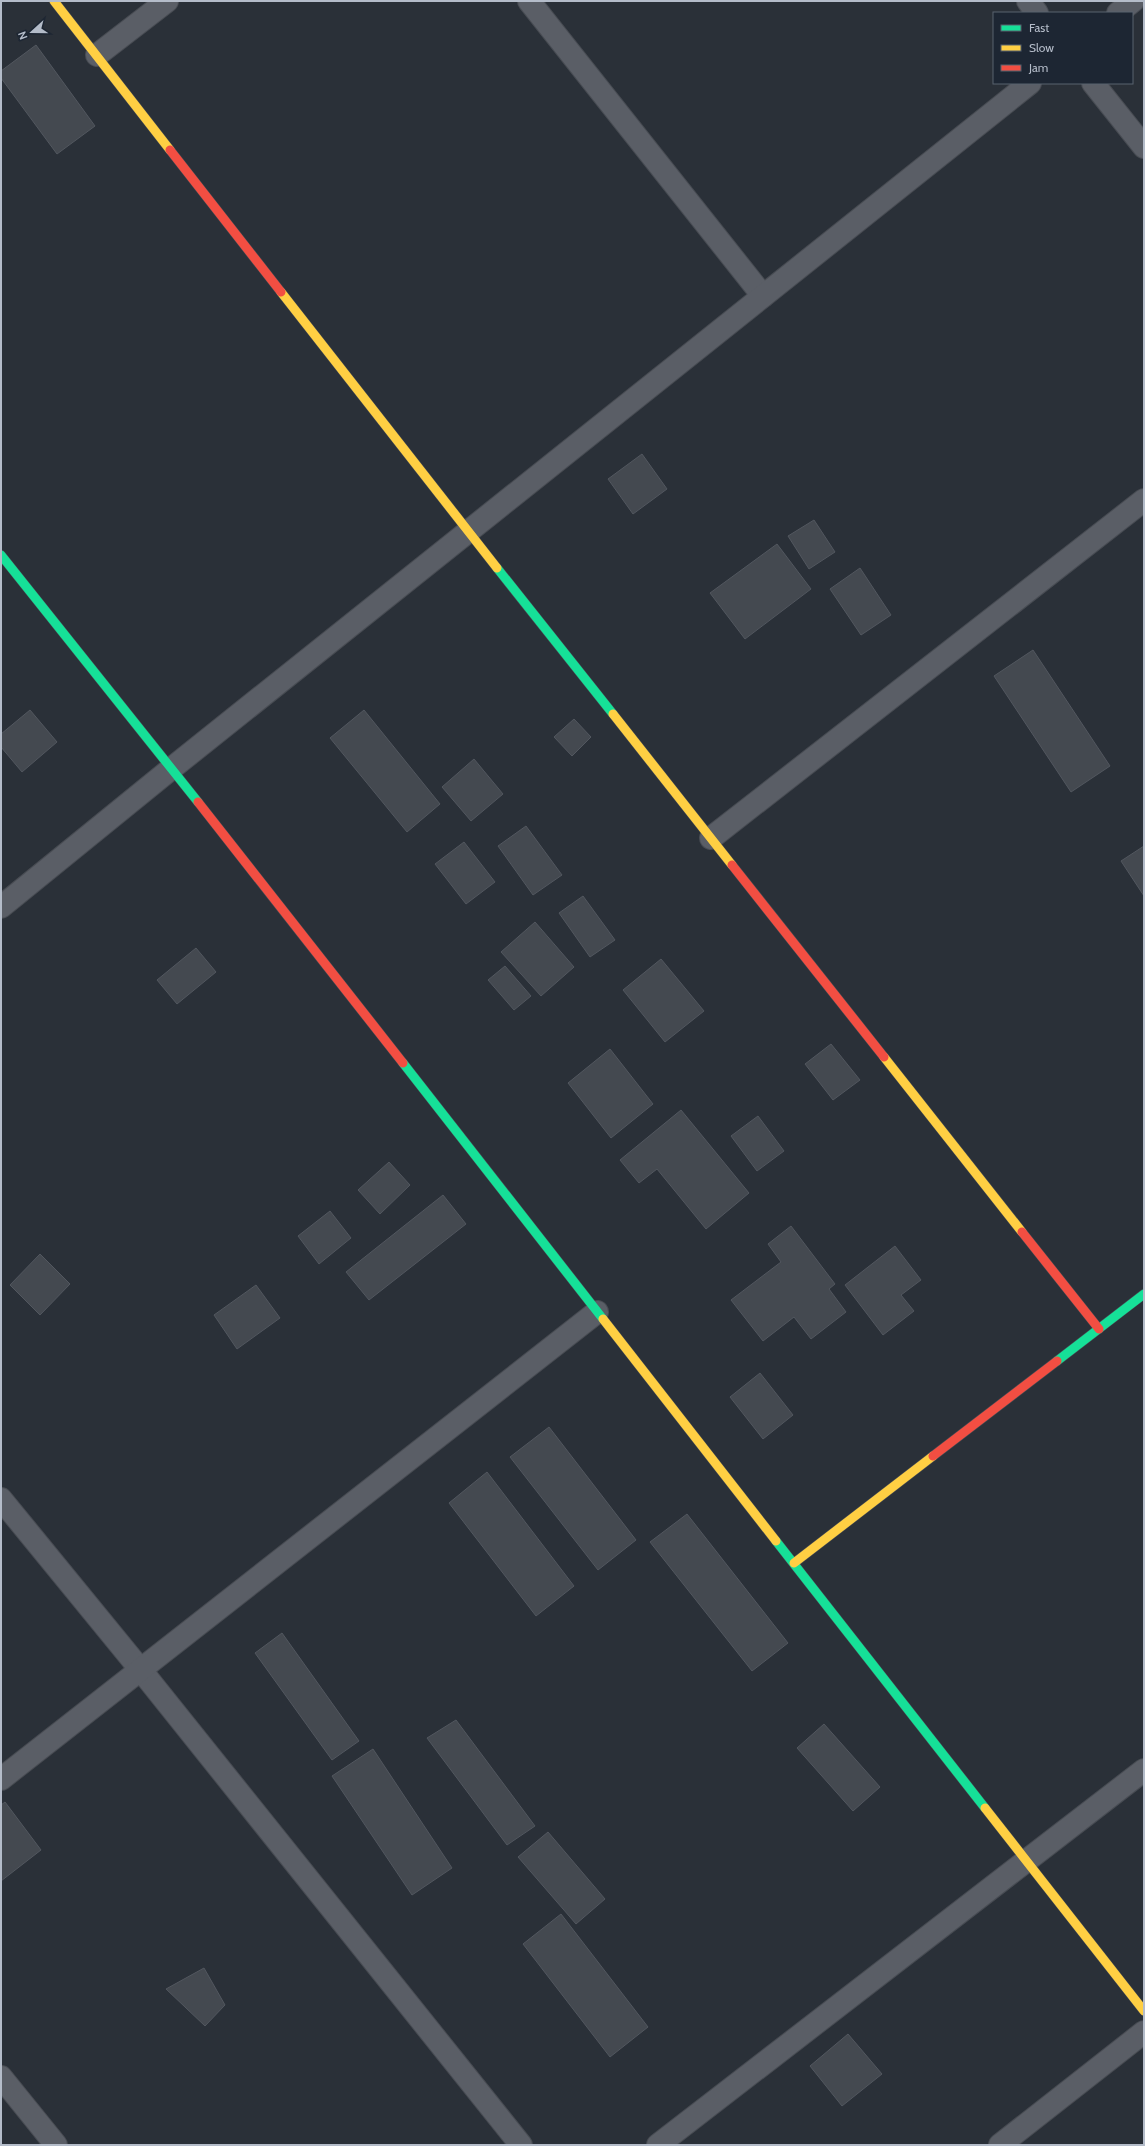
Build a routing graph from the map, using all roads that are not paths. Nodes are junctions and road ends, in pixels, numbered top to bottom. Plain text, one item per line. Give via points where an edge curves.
1 (54, 1) edge
2 (167, 1) edge
3 (529, 1) edge
4 (1028, 1) edge
5 (1133, 1) edge
6 (1036, 12) edge
7 (1119, 12) edge
8 (97, 55) junction
9 (1029, 84) edge
10 (1094, 84) edge
11 (1144, 147) edge
12 (763, 296) junction
13 (1144, 500) edge
14 (468, 531) junction
15 (1, 555) edge
16 (172, 768) junction
17 (711, 838) junction
18 (1, 907) edge
19 (1144, 1294) edge
20 (597, 1312) junction
21 (1099, 1329) junction
22 (1, 1499) edge
23 (794, 1563) junction
24 (140, 1669) junction
25 (1144, 1770) edge
26 (1, 1779) edge
27 (1026, 1859) junction
28 (1144, 2011) edge
29 (1144, 2032) edge
30 (1, 2077) edge
31 (56, 2145) edge
32 (521, 2145) edge
33 (658, 2145) edge
34 (1000, 2145) edge

1 - 8 street
2 - 8 street
3 - 12 street
4 - 6 street
5 - 7 street
8 - 14 street
9 - 12 street
10 - 11 street
12 - 14 street
13 - 17 street
14 - 16 street
14 - 17 street
15 - 16 street
16 - 18 street
16 - 20 street
17 - 21 street
19 - 21 street
20 - 23 street
20 - 24 street
21 - 23 street
22 - 24 street
23 - 27 street
24 - 26 street
24 - 32 street
25 - 27 street
27 - 28 street
27 - 33 street
29 - 34 street
30 - 31 street

